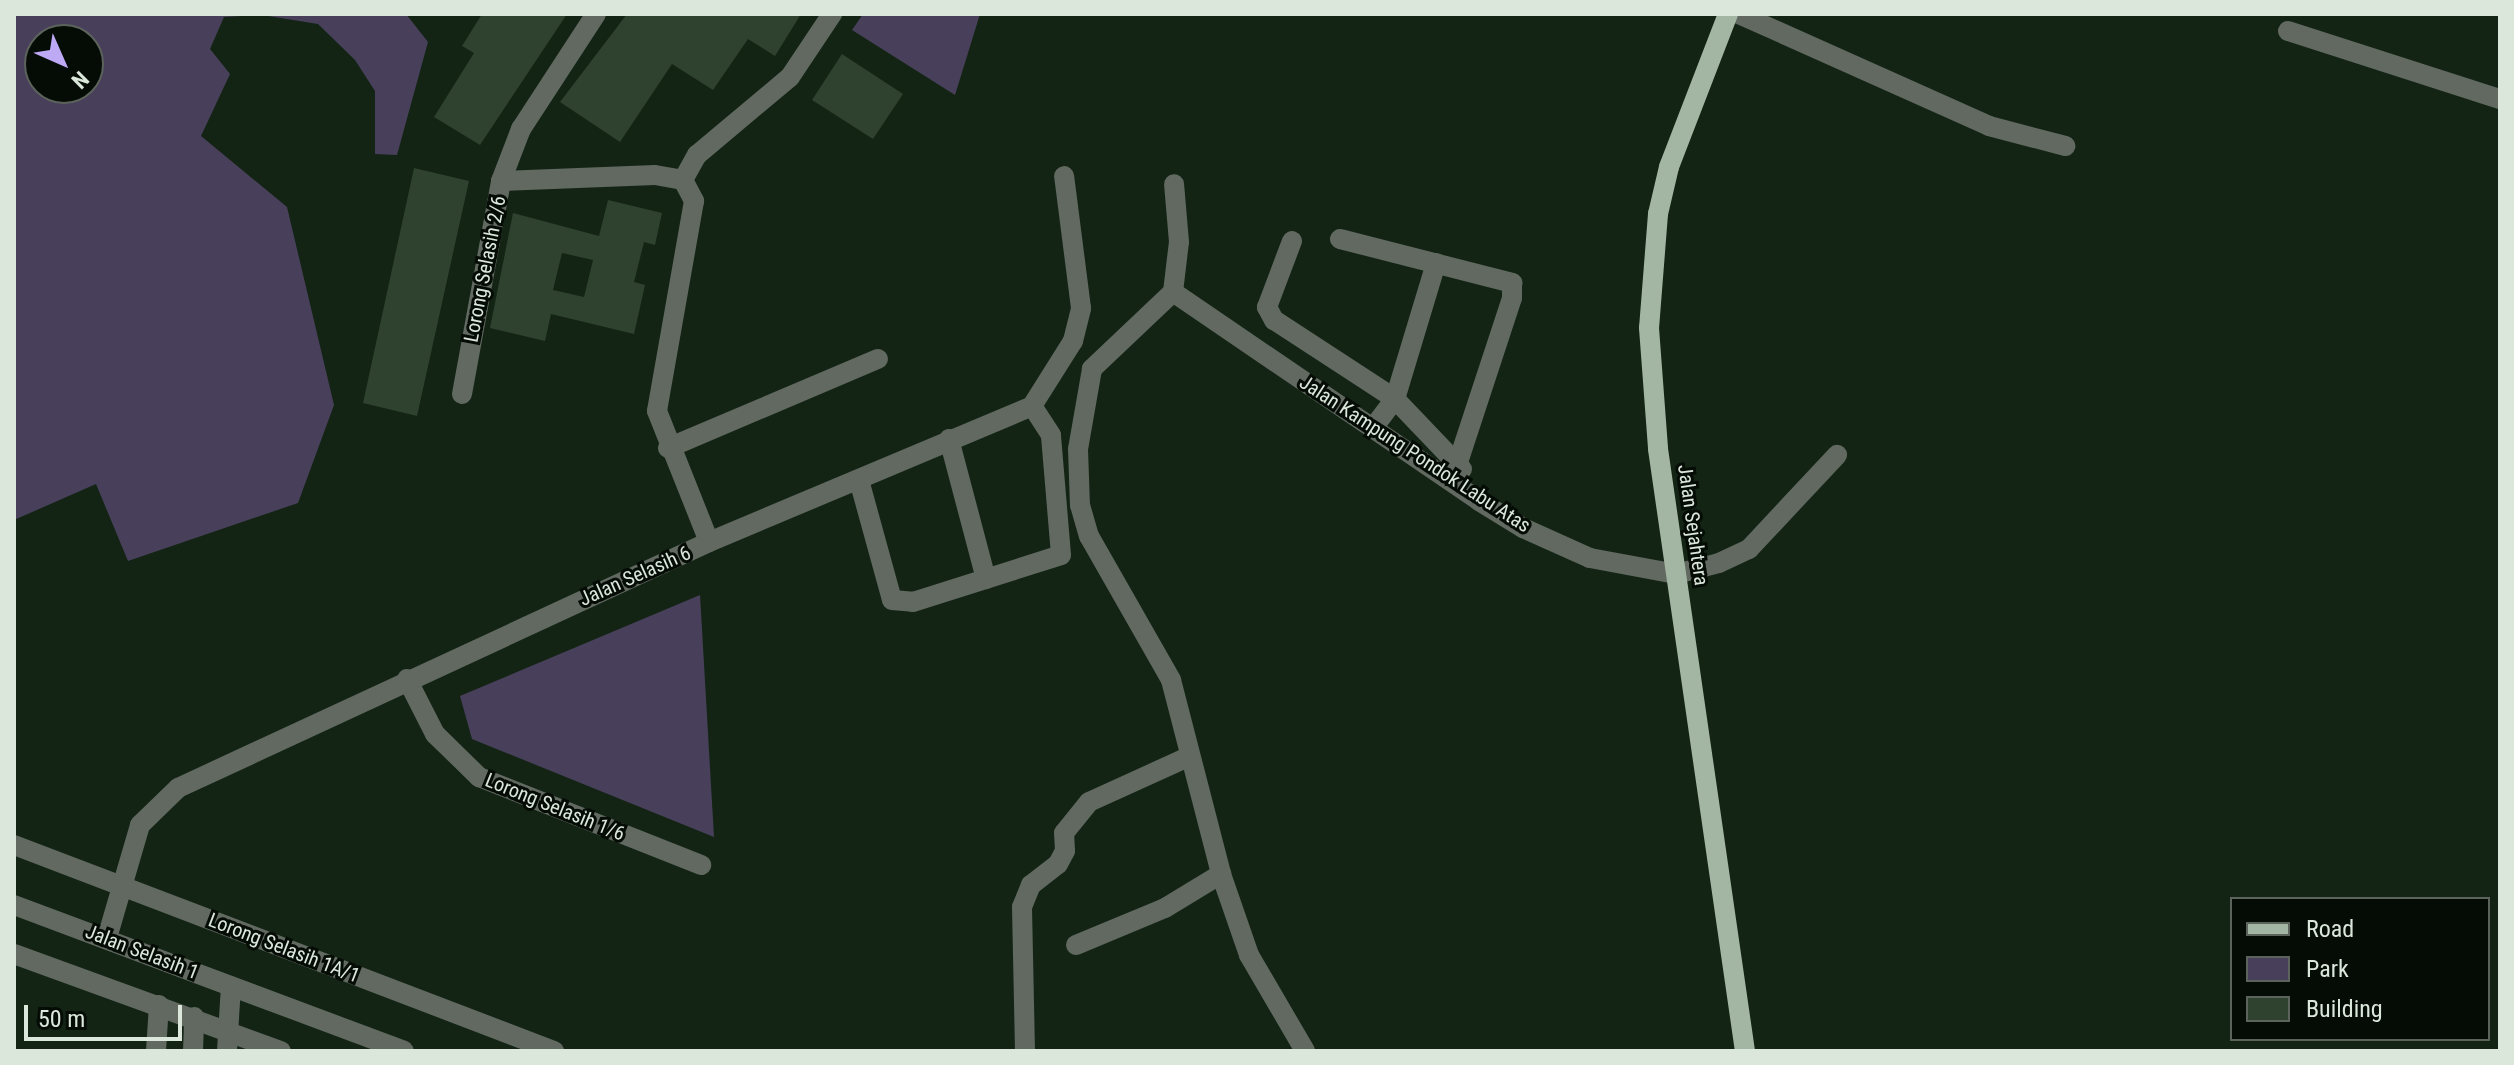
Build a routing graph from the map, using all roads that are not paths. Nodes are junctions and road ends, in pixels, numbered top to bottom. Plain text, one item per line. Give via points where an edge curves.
1 (596, 14) edge
2 (832, 14) edge
3 (1728, 14) edge
4 (1739, 14) edge
5 (2288, 31) dead end
6 (2500, 99) edge
7 (2065, 146) dead end
8 (1064, 176) dead end
9 (683, 180) junction
10 (501, 181) junction
11 (1174, 184) dead end
12 (1340, 239) dead end
13 (1292, 241) dead end
14 (1436, 263) junction
15 (1173, 292) junction
16 (878, 359) dead end
17 (1060, 365) junction
18 (1092, 369) junction
19 (462, 394) dead end
20 (1395, 399) junction
21 (1032, 406) junction
22 (1373, 428) junction
23 (949, 439) junction
24 (668, 448) junction
25 (1837, 455) dead end
26 (1458, 462) junction
27 (859, 480) junction
28 (1479, 501) junction
29 (709, 542) junction
30 (1676, 574) junction
31 (986, 579) junction
32 (407, 679) junction
33 (1188, 757) junction
34 (14, 845) edge
35 (701, 865) dead end
36 (1221, 874) junction
37 (120, 884) junction
38 (14, 905) edge
39 (107, 938) junction
40 (1076, 945) dead end
41 (14, 954) edge
42 (231, 986) junction
43 (159, 1005) junction
44 (194, 1017) junction
45 (238, 1038) edge
46 (156, 1051) edge
47 (193, 1051) edge
48 (227, 1051) edge
49 (281, 1051) edge
50 (404, 1051) edge
51 (554, 1051) edge
52 (1025, 1051) edge
53 (1305, 1051) edge
54 (1745, 1051) edge

1 - 10 street via 521,129
2 - 9 street via 790,77 697,155
3 - 30 main road, Jalan Sejahtera via 1669,167 1653,253 1649,328
4 - 7 street via 1989,126
5 - 6 street
8 - 17 street via 1081,308
9 - 10 street, Lorong Selasih 2/6 via 655,175
9 - 24 street via 694,201 657,411
10 - 19 street, Lorong Selasih 2/6
11 - 15 street via 1179,242
12 - 14 street
13 - 20 street via 1267,307 1274,320
14 - 20 street
14 - 26 street via 1512,283 1512,298
15 - 18 street
15 - 22 street, Jalan Kampung Pondok Labu Atas
16 - 24 street
17 - 18 street
17 - 21 street
18 - 33 street via 1078,449 1080,505 1089,536 1171,680
20 - 22 street
20 - 26 street
21 - 23 street, Jalan Selasih 6
21 - 31 street via 1051,435 1061,555
22 - 28 street, Jalan Kampung Pondok Labu Atas
23 - 27 street, Jalan Selasih 6
23 - 31 street
24 - 29 street
25 - 30 street via 1749,549
26 - 28 street
27 - 29 street, Jalan Selasih 6
27 - 31 street via 892,600 913,602
28 - 30 street, Jalan Kampung Pondok Labu Atas via 1590,558
29 - 32 street, Jalan Selasih 6
30 - 54 main road, Jalan Sejahtera
32 - 35 street, Lorong Selasih 1/6 via 435,734 479,777
32 - 37 street, Jalan Selasih 6 via 178,788 140,825
33 - 36 street
33 - 52 street via 1089,802 1068,826 1058,864 1031,885 1022,907
34 - 37 street, Lorong Selasih 1A/1
36 - 40 street via 1165,908
36 - 53 street via 1249,955
37 - 39 street, Jalan Selasih 6
37 - 51 street, Lorong Selasih 1A/1
38 - 39 street, Jalan Selasih 1
39 - 42 street, Jalan Selasih 1
41 - 43 street
42 - 45 street
42 - 50 street, Jalan Selasih 1
43 - 44 street
43 - 46 street
44 - 45 street
44 - 47 street
45 - 48 street
45 - 49 street

